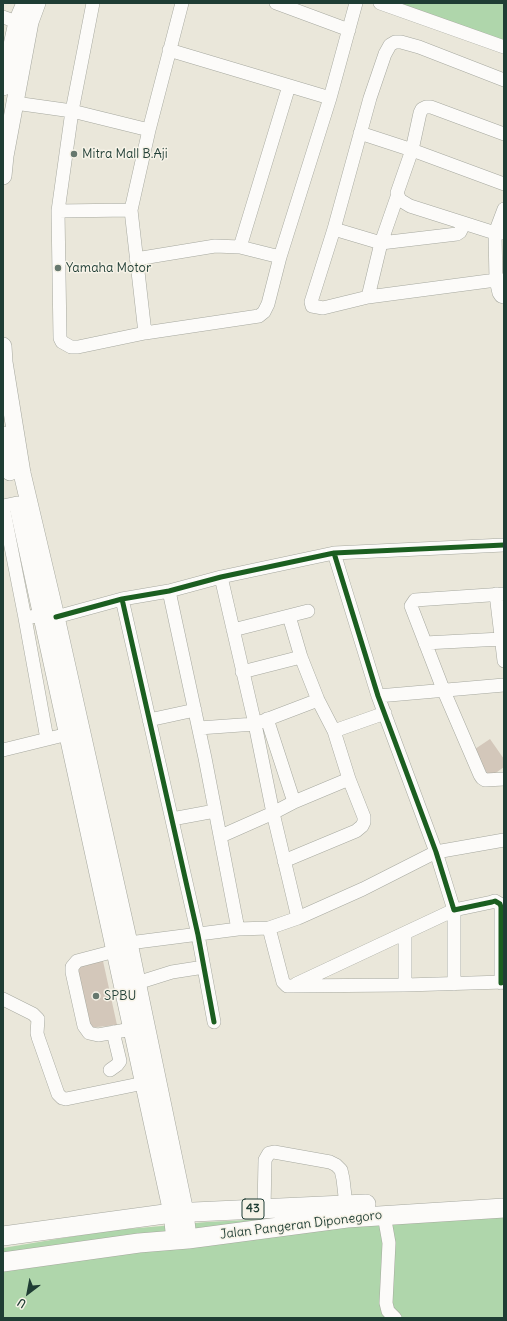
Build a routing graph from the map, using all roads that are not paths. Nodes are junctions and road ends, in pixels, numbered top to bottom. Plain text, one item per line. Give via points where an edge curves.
1 (93, 3) edge
2 (182, 3) edge
3 (276, 3) edge
4 (356, 3) edge
5 (380, 3) edge
6 (20, 9) edge
7 (349, 30) junction
8 (504, 47) edge
9 (169, 50) junction
10 (504, 80) edge
11 (289, 86) junction
12 (3, 87) edge
13 (330, 98) junction
14 (15, 103) junction
15 (72, 111) junction
16 (149, 130) junction
17 (360, 133) junction
18 (504, 134) edge
19 (412, 150) junction
20 (3, 176) edge
21 (504, 184) edge
22 (398, 197) junction
23 (504, 209) edge
24 (131, 210) junction
25 (58, 211) junction
26 (464, 224) junction
27 (334, 230) junction
28 (499, 233) edge
29 (381, 243) junction
30 (240, 247) junction
31 (280, 257) junction
32 (136, 259) junction
33 (500, 280) edge
34 (368, 297) junction
35 (504, 297) edge
36 (145, 333) junction
37 (3, 346) edge
38 (3, 435) edge
39 (12, 473) edge
40 (8, 505) edge
41 (504, 545) edge
42 (334, 553) junction
43 (221, 577) junction
44 (169, 591) junction
45 (500, 594) edge
46 (122, 599) junction
47 (308, 611) dead end
48 (289, 616) junction
49 (41, 617) junction
50 (234, 630) junction
51 (502, 639) junction
52 (425, 643) junction
53 (301, 657) junction
54 (504, 661) edge
55 (242, 672) junction
56 (504, 685) edge
57 (443, 689) junction
58 (378, 696) junction
59 (318, 700) junction
60 (195, 710) junction
61 (385, 713) junction
62 (267, 719) junction
63 (149, 720) junction
64 (254, 724) junction
65 (199, 728) junction
66 (334, 731) junction
67 (68, 734) junction
68 (47, 739) junction
69 (3, 750) edge
70 (349, 779) junction
71 (504, 779) edge
72 (294, 802) junction
73 (215, 811) junction
74 (273, 813) junction
75 (172, 819) junction
76 (221, 836) junction
77 (504, 840) edge
78 (436, 852) junction
79 (284, 861) junction
80 (454, 910) junction
81 (298, 918) junction
82 (269, 928) junction
83 (238, 929) junction
84 (405, 934) junction
85 (198, 935) junction
86 (122, 947) junction
87 (204, 967) junction
88 (502, 982) edge
89 (138, 983) junction
90 (454, 984) junction
91 (405, 985) junction
92 (290, 986) junction
93 (3, 999) edge
94 (214, 1022) dead end
95 (132, 1028) junction
96 (113, 1032) junction
97 (145, 1052) junction
98 (110, 1070) dead end
99 (144, 1083) junction
100 (504, 1198) edge
101 (346, 1205) junction
102 (504, 1208) edge
103 (264, 1209) junction
104 (179, 1213) junction
105 (384, 1215) junction
106 (4, 1231) edge
107 (182, 1239) junction
108 (3, 1262) edge
109 (395, 1318) edge

1 - 15 street
2 - 9 street
3 - 7 street
4 - 7 street
5 - 8 street
6 - 12 main road
6 - 14 main road via 30,22
7 - 13 street
9 - 11 street
9 - 16 street
10 - 17 street via 419,47 395,42 385,54
11 - 13 street
11 - 30 street
13 - 31 street
14 - 15 street
14 - 20 main road
15 - 16 street
15 - 25 street
16 - 24 street
17 - 19 street
17 - 27 street
18 - 19 street via 426,107 420,113
19 - 21 street
19 - 22 street
22 - 26 street via 410,206
22 - 29 street
23 - 28 street
24 - 25 street
24 - 32 street
25 - 36 street via 62,342 71,347 78,347
26 - 28 street
26 - 29 street via 457,234
27 - 29 street
27 - 34 street via 311,302 312,306 323,308
28 - 33 street
29 - 34 street
30 - 31 street
30 - 32 street via 214,246
31 - 36 street via 268,304 259,316
32 - 36 street
33 - 34 street
33 - 35 street via 499,293
37 - 39 main road
38 - 39 main road
39 - 40 main road
39 - 49 main road
40 - 49 main road
41 - 42 street
42 - 43 street
42 - 58 street
43 - 44 street
43 - 50 street
44 - 46 street
44 - 60 street
45 - 51 street
45 - 52 street via 415,600 412,609
46 - 49 street
46 - 63 street
47 - 48 street
48 - 50 street
48 - 53 street
49 - 67 main road
49 - 68 street
49 - 86 main road
50 - 55 street
51 - 52 street
51 - 54 street
52 - 57 street
53 - 55 street
53 - 59 street
55 - 64 street
56 - 57 street
57 - 58 street
57 - 71 street via 482,778
58 - 61 street
59 - 62 street
59 - 66 street
60 - 63 street
60 - 65 street
61 - 66 street
61 - 78 street
62 - 64 street
62 - 72 street
63 - 75 street
64 - 65 street
64 - 74 street
65 - 73 street
66 - 70 street
67 - 68 street
67 - 86 main road
68 - 69 street
70 - 72 street
70 - 79 street via 364,817 362,826 356,831
72 - 74 street
73 - 75 street
73 - 76 street
74 - 76 street
74 - 79 street
75 - 85 street
76 - 83 street
77 - 78 street
78 - 80 street
78 - 81 street via 364,889
79 - 81 street
80 - 84 street
80 - 88 street via 495,901 500,904
80 - 90 street
81 - 82 street
82 - 83 street
82 - 92 street via 283,982
83 - 85 street
84 - 91 street
84 - 92 street
85 - 86 street
85 - 87 street
86 - 89 main road
86 - 95 main road
86 - 96 street via 76,961 72,967 85,1029 98,1035
87 - 89 street via 172,972
87 - 94 street
88 - 90 street
89 - 97 main road
90 - 91 street
91 - 92 street
93 - 99 street via 38,1019 38,1037 58,1094 62,1098
95 - 96 street
95 - 97 main road
96 - 98 street via 120,1061
97 - 99 main road
97 - 104 main road
99 - 104 main road
100 - 101 highway, Jalan Pangeran Diponegoro / 43
101 - 103 highway, Jalan Pangeran Diponegoro / 43
101 - 103 street via 341,1170 336,1165 274,1152 269,1153 265,1160
102 - 105 highway, Jalan Pangeran Diponegoro / 43
103 - 104 highway, Jalan Pangeran Diponegoro / 43
104 - 106 highway, Jalan Pangeran Diponegoro / 43
104 - 107 main road
105 - 107 highway, Jalan Pangeran Diponegoro / 43
105 - 109 street via 389,1243 386,1303 388,1311
107 - 108 highway, Jalan Pangeran Diponegoro / 43

